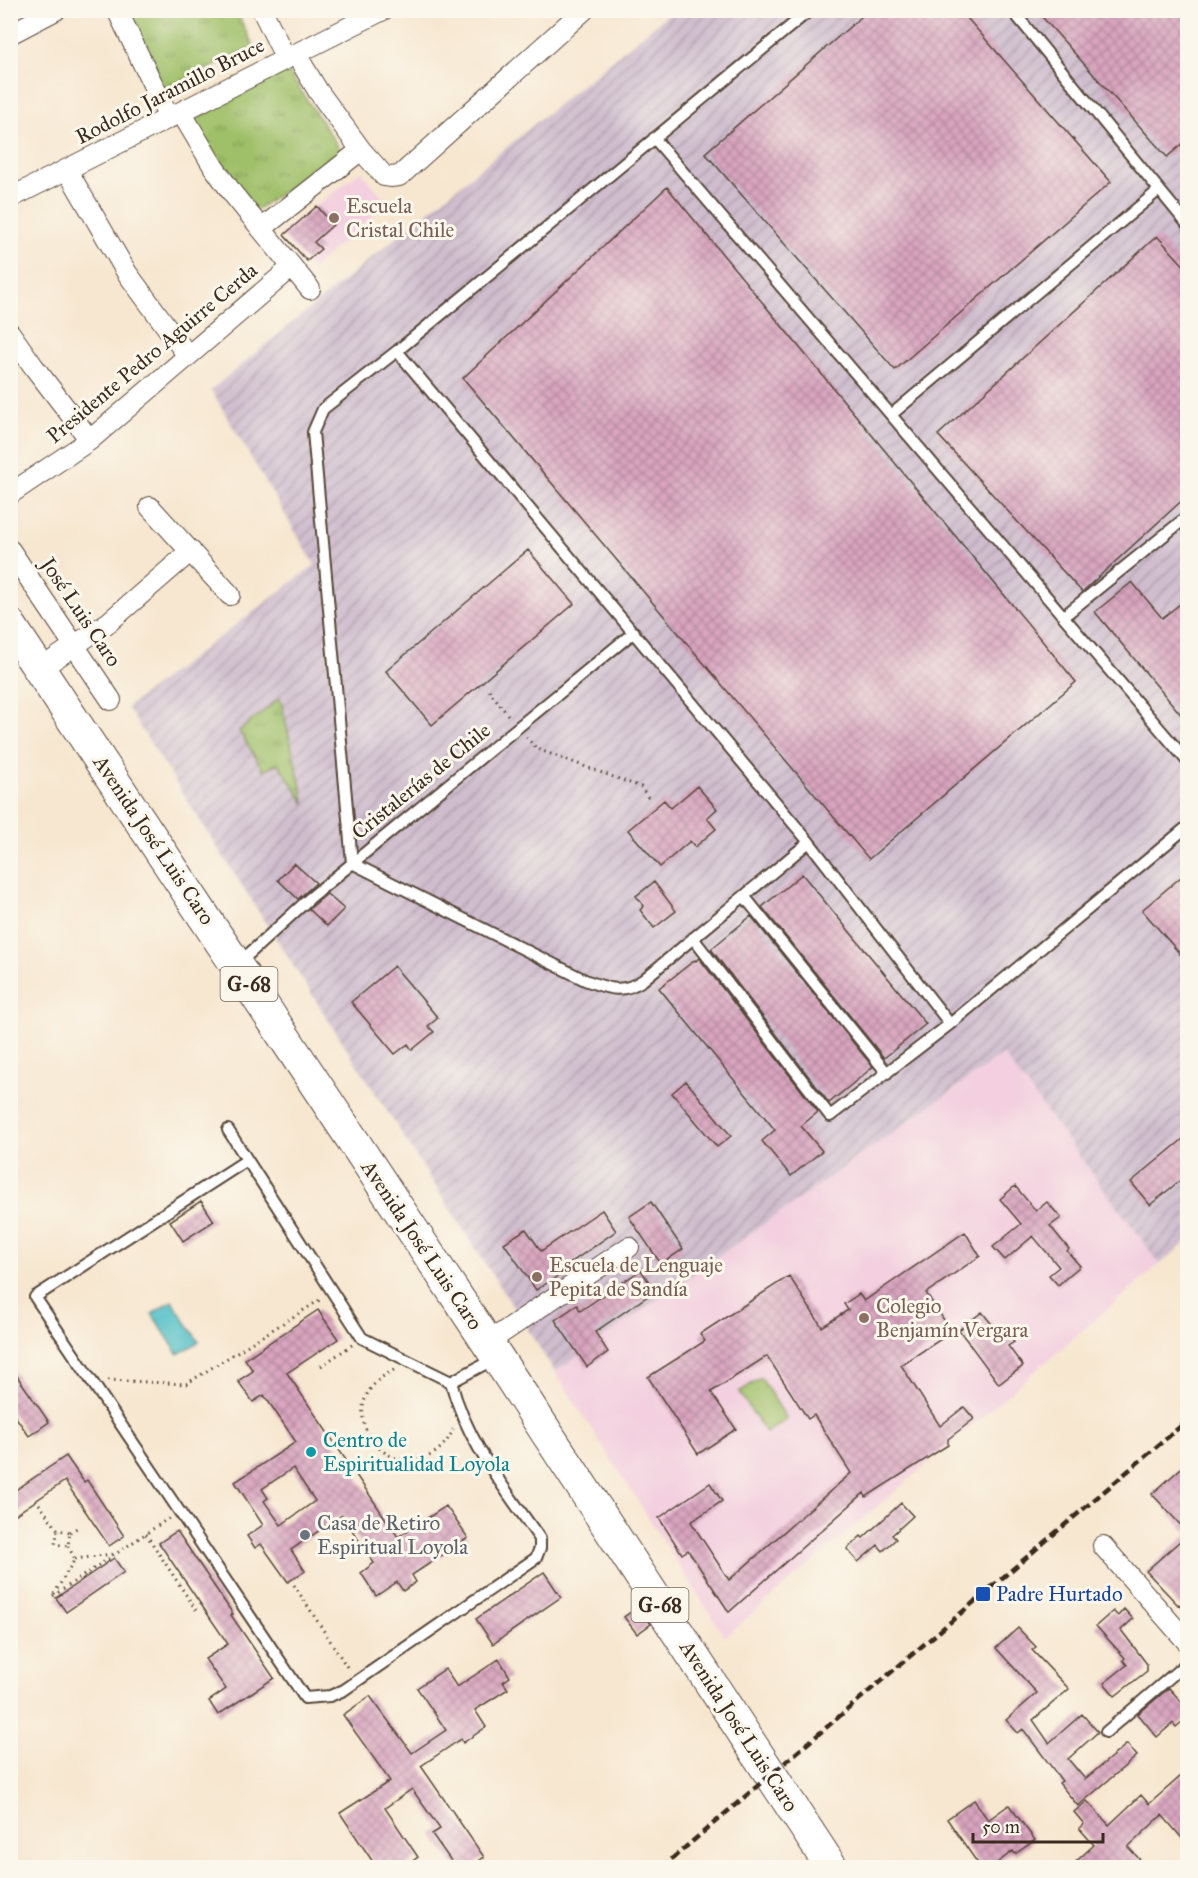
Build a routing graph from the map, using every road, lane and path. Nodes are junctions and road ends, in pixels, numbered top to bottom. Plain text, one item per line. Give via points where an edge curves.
1 (56, 10) edge
2 (117, 10) edge
3 (262, 10) edge
4 (383, 10) edge
5 (584, 10) edge
6 (810, 10) edge
7 (1012, 10) edge
8 (10, 34) edge
9 (291, 57) junction
10 (175, 115) junction
11 (654, 138) junction
12 (361, 150) junction
13 (67, 170) junction
14 (1159, 190) junction
15 (10, 198) edge
16 (1188, 225) edge
17 (261, 230) junction
18 (292, 267) junction
19 (310, 289) dead end
20 (10, 333) edge
21 (397, 351) junction
22 (188, 356) junction
23 (891, 415) junction
24 (90, 440) junction
25 (10, 494) edge
26 (150, 507) dead end
27 (1188, 516) edge
28 (10, 550) edge
29 (191, 551) junction
30 (230, 595) dead end
31 (1064, 616) junction
32 (10, 625) edge
33 (634, 632) junction
34 (74, 646) junction
35 (40, 669) junction
36 (489, 690) dead end
37 (111, 700) dead end
38 (518, 728) junction
39 (1188, 762) edge
40 (650, 800) dead end
41 (1188, 826) edge
42 (808, 842) junction
43 (352, 863) junction
44 (744, 896) junction
45 (693, 938) junction
46 (237, 965) junction
47 (950, 1024) junction
48 (887, 1073) junction
49 (228, 1130) dead end
50 (247, 1160) junction
51 (629, 1247) dead end
52 (332, 1292) junction
53 (362, 1338) junction
54 (492, 1350) junction
55 (321, 1366) dead end
56 (424, 1369) junction
57 (91, 1379) junction
58 (451, 1382) junction
59 (457, 1406) junction
60 (39, 1504) dead end
61 (179, 1511) junction
62 (77, 1528) dead end
63 (58, 1530) junction
64 (70, 1532) junction
65 (146, 1533) junction
66 (68, 1546) junction
67 (1103, 1546) dead end
68 (115, 1554) junction
69 (75, 1559) junction
70 (294, 1585) dead end
71 (196, 1610) dead end
72 (1188, 1643) edge
73 (1188, 1662) edge
74 (356, 1682) junction
75 (1106, 1732) dead end
76 (832, 1868) edge

1 - 8 street
2 - 10 street
3 - 9 street
4 - 9 street, Rodolfo Jaramillo Bruce
5 - 12 street via 399,176 384,176
6 - 11 lane
7 - 14 lane
9 - 10 street, Rodolfo Jaramillo Bruce
9 - 12 street
10 - 13 street, Rodolfo Jaramillo Bruce
10 - 17 street
11 - 21 lane
11 - 23 lane
12 - 17 street
13 - 15 street, Rodolfo Jaramillo Bruce
13 - 22 street via 127,273
14 - 16 lane
14 - 23 lane
17 - 18 street
18 - 19 street
18 - 22 street, Presidente Pedro Aguirre Cerda
20 - 24 street
21 - 33 lane
21 - 43 lane via 323,409 312,432
22 - 24 street, Presidente Pedro Aguirre Cerda
23 - 31 lane
24 - 25 street, Presidente Pedro Aguirre Cerda
26 - 29 street
27 - 31 lane
28 - 34 street, José Luis Caro
29 - 30 street
29 - 34 street via 110,622
31 - 39 lane
32 - 35 main road, Avenida José Luis Caro / G-68
33 - 38 lane, Cristalerías de Chile
33 - 42 lane
34 - 35 street
34 - 37 street, José Luis Caro
35 - 46 main road, Avenida José Luis Caro / G-68
36 - 38 path
38 - 40 path via 537,749 641,787
38 - 43 lane, Cristalerías de Chile
41 - 47 lane
42 - 44 lane
42 - 47 lane
43 - 45 lane via 612,990 633,987
43 - 46 lane, Cristalerías de Chile
44 - 45 lane
44 - 48 lane
45 - 48 lane via 831,1116
46 - 54 main road, Avenida José Luis Caro / G-68
47 - 48 lane
49 - 50 lane
50 - 52 lane
50 - 57 lane via 35,1297
51 - 54 street
52 - 53 lane
52 - 57 path via 186,1384
53 - 55 path
53 - 56 lane
54 - 58 lane
54 - 76 main road, Avenida José Luis Caro / G-68
56 - 58 lane
56 - 59 path via 394,1370 370,1389 363,1418 375,1445 402,1460 432,1455 452,1433
57 - 61 lane
58 - 59 lane
59 - 74 lane via 474,1441 540,1539 540,1548 536,1558
60 - 63 path
61 - 65 path
61 - 74 lane via 305,1698 330,1696
62 - 64 path
63 - 64 path
63 - 66 path via 56,1544
64 - 66 path
65 - 68 path
65 - 71 path
66 - 69 path
67 - 72 street
68 - 69 path
68 - 69 path via 53,1596
70 - 74 path
73 - 75 lane

